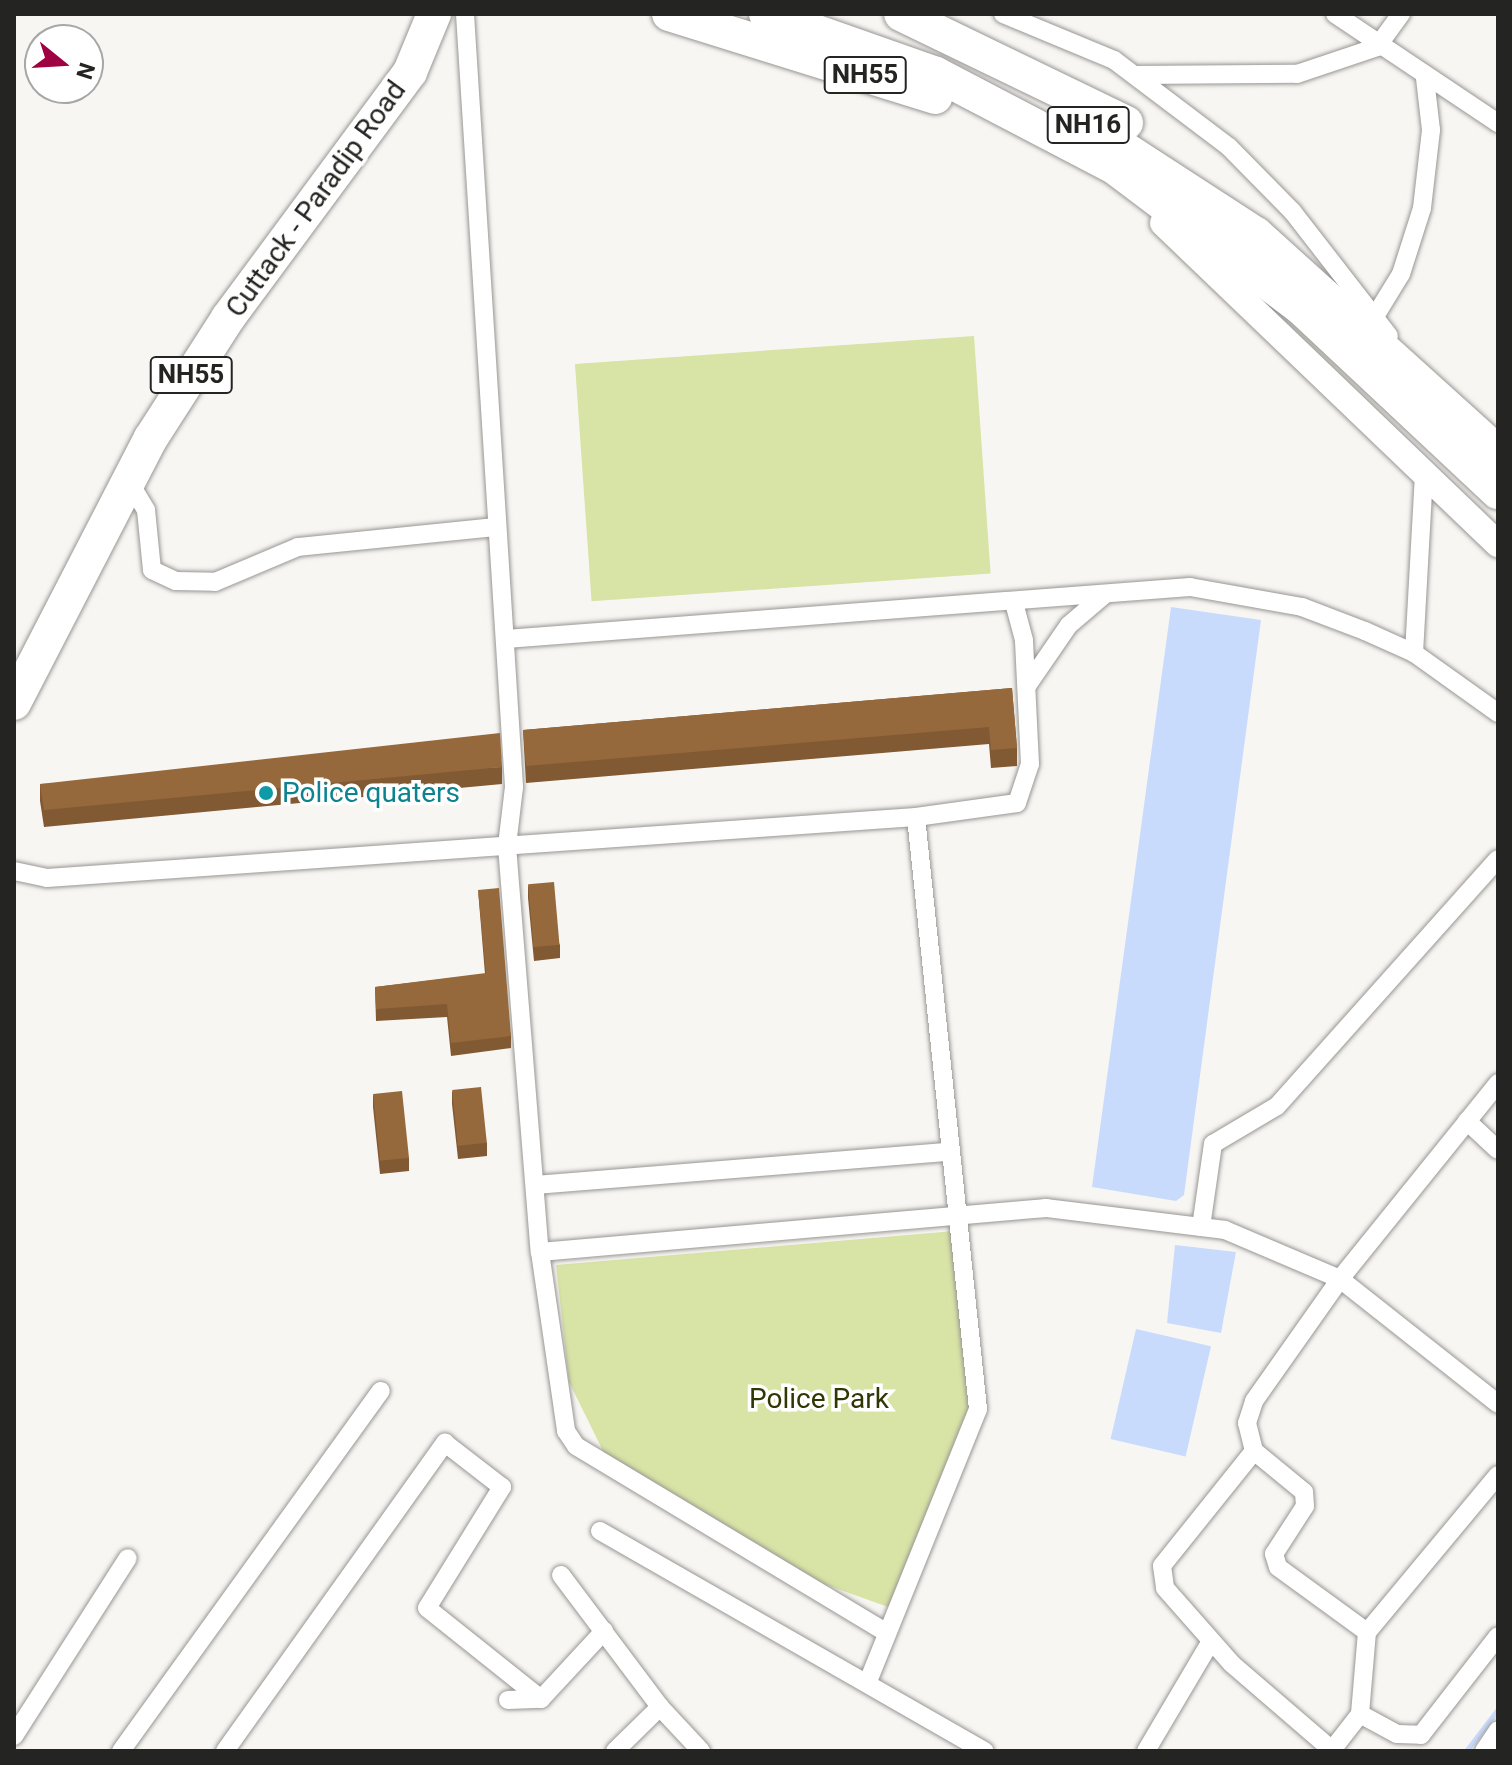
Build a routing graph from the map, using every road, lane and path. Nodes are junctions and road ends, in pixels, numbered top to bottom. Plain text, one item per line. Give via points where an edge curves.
1 (410, 14) edge
2 (434, 14) edge
3 (465, 14) edge
4 (669, 14) edge
5 (766, 14) edge
6 (835, 14) edge
7 (901, 14) edge
8 (1003, 14) edge
9 (1335, 14) edge
10 (1401, 14) edge
11 (1377, 47) junction
12 (410, 72) junction
13 (1135, 75) junction
14 (1425, 78) junction
15 (1498, 123) edge
16 (1061, 137) junction
17 (1321, 287) junction
18 (1374, 318) junction
19 (1447, 404) junction
20 (1498, 435) edge
21 (1498, 453) edge
22 (1424, 472) junction
23 (128, 480) junction
24 (1498, 492) edge
25 (494, 527) junction
26 (1498, 544) edge
27 (1104, 595) junction
28 (1014, 603) junction
29 (506, 639) junction
30 (1414, 653) junction
31 (1027, 686) junction
32 (14, 703) edge
33 (1498, 713) edge
34 (916, 817) junction
35 (507, 846) junction
36 (1498, 859) edge
37 (14, 871) edge
38 (1498, 1083) edge
39 (1467, 1121) junction
40 (1498, 1150) edge
41 (949, 1152) junction
42 (535, 1185) junction
43 (955, 1214) junction
44 (1201, 1227) junction
45 (540, 1252) junction
46 (1340, 1279) junction
47 (381, 1391) dead end
48 (1498, 1404) edge
49 (1254, 1451) junction
50 (1498, 1475) edge
51 (600, 1531) dead end
52 (128, 1558) dead end
53 (561, 1575) dead end
54 (604, 1631) junction
55 (1367, 1632) junction
56 (887, 1633) junction
57 (1498, 1636) edge
58 (1211, 1641) junction
59 (869, 1679) junction
60 (541, 1699) junction
61 (508, 1700) dead end
62 (660, 1707) junction
63 (1360, 1714) junction
64 (1498, 1730) edge
65 (14, 1736) edge
66 (121, 1751) edge
67 (225, 1751) edge
68 (615, 1751) edge
69 (701, 1751) edge
70 (984, 1751) edge
71 (1146, 1751) edge
72 (1332, 1751) edge
73 (1484, 1751) edge

1 - 12 highway, Cuttack - Paradip Road
2 - 12 highway, Cuttack - Paradip Road / NH55
3 - 25 street
4 - 16 highway, NH55
5 - 16 highway, NH16 via 936,74
6 - 17 highway, NH16 via 1025,90 1129,147
7 - 17 highway, NH55 via 992,52 1174,150 1252,207 1294,247
8 - 13 street
9 - 11 street
10 - 11 street
11 - 13 street via 1297,74
11 - 14 street
12 - 23 highway, Cuttack - Paradip Road / NH55 via 228,318
13 - 18 street via 1229,147 1292,211
14 - 15 street
14 - 18 street via 1431,130 1422,208 1401,274
16 - 22 street via 1199,253
16 - 24 highway, NH16 via 1180,211 1300,307
17 - 19 highway, NH16
18 - 19 street
19 - 20 street
19 - 21 highway, NH16
22 - 26 street
22 - 30 street
23 - 25 street via 146,510 152,570 176,581 215,582 298,547
23 - 32 highway, Cuttack - Paradip Road / NH55
25 - 29 street
27 - 28 street
27 - 30 street via 1190,587 1241,592 1302,607
27 - 31 street via 1069,625
28 - 29 street
28 - 31 street
29 - 35 street via 514,787
30 - 33 street
31 - 34 street via 1030,764 1017,803
34 - 35 street
34 - 41 street
35 - 37 street via 47,878
35 - 42 street
36 - 44 street via 1277,1106 1213,1144
38 - 39 street
39 - 40 street
39 - 46 street
41 - 42 street
41 - 43 street
42 - 45 street
43 - 44 street via 1046,1208
43 - 45 street
43 - 56 street via 978,1409
44 - 46 street via 1286,1251
45 - 56 street via 566,1431 576,1446
46 - 48 street
46 - 49 street via 1254,1401 1247,1423
47 - 66 street
49 - 55 street via 1304,1492 1305,1506 1274,1554 1278,1567
49 - 58 street via 1162,1566 1165,1588
50 - 55 street
51 - 59 street
52 - 65 street
53 - 54 street
54 - 60 street
54 - 62 street
55 - 63 street
56 - 59 street
57 - 63 street via 1421,1735 1397,1734
58 - 71 street
58 - 72 street
59 - 70 street
60 - 61 street
60 - 67 street via 427,1608 502,1487 445,1443
62 - 68 street
62 - 69 street
63 - 72 street
64 - 73 street

